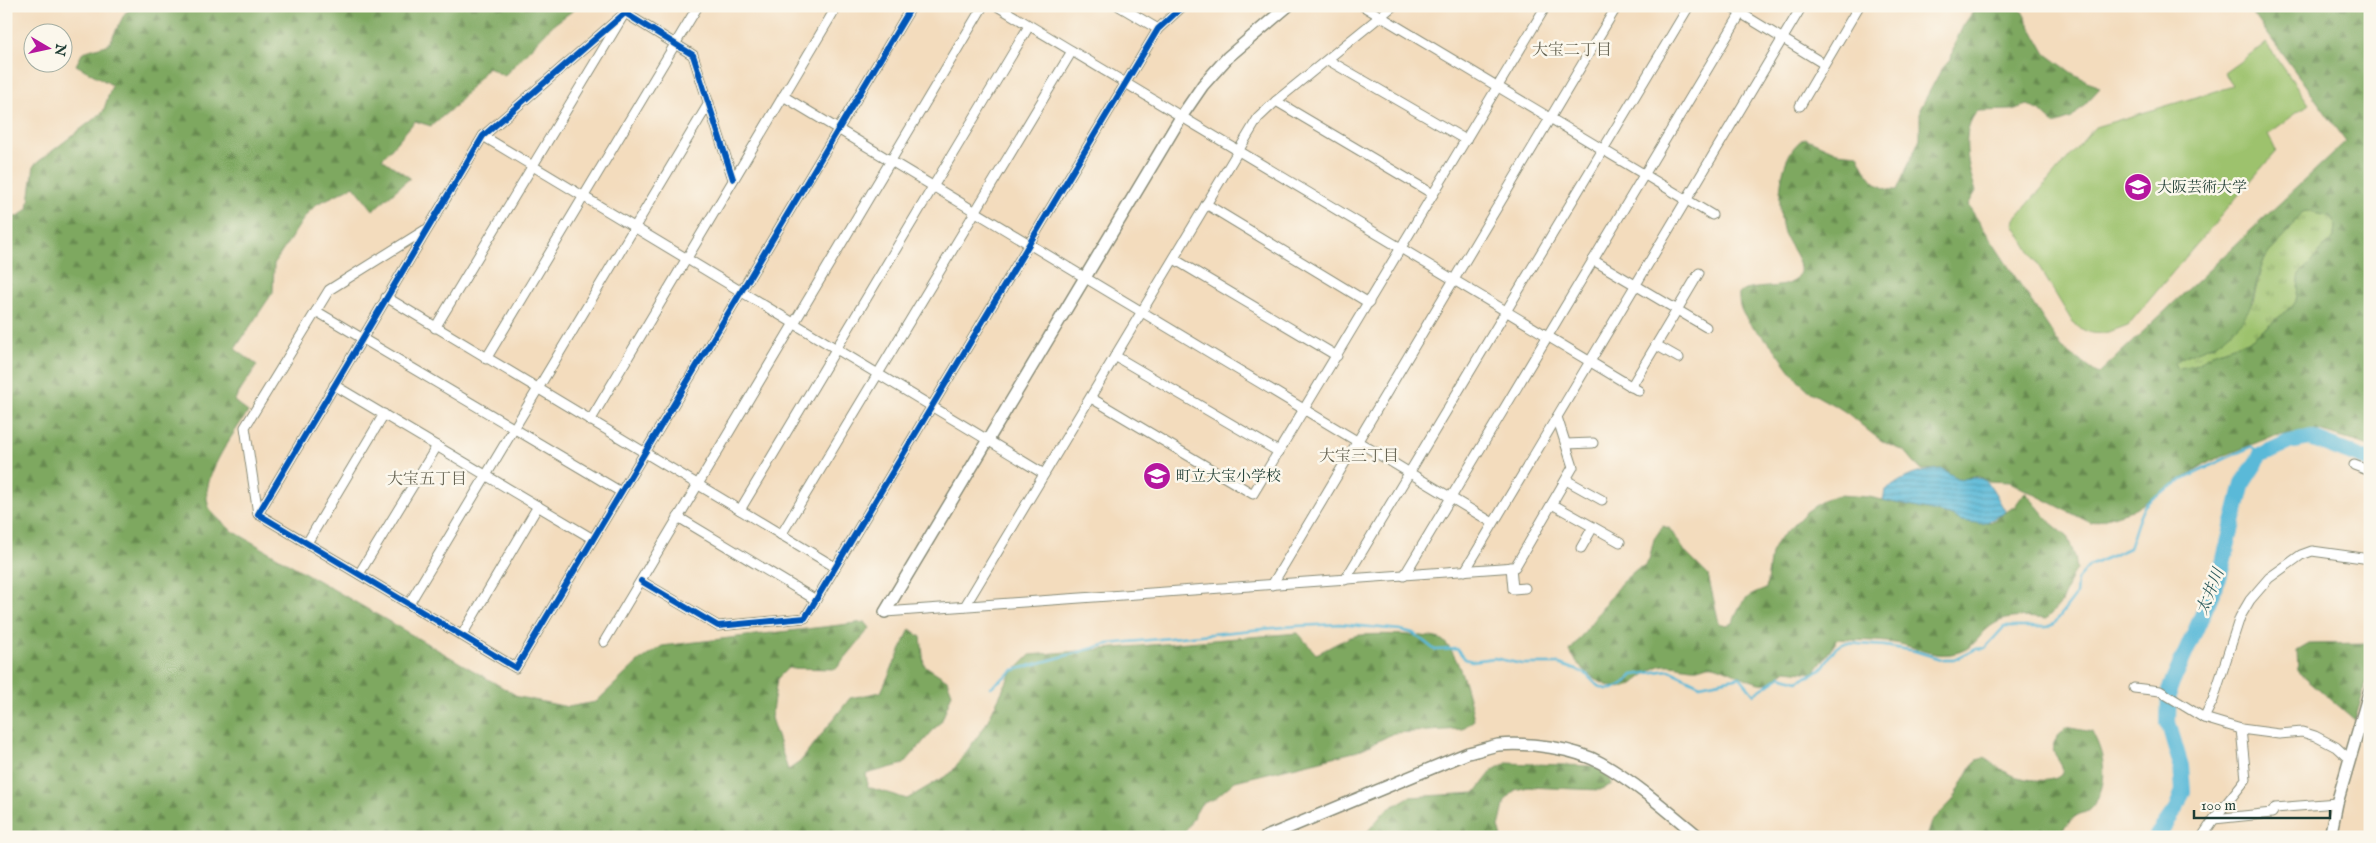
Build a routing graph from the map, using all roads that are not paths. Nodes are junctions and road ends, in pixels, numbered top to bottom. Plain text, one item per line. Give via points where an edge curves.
1 (698, 6) edge
2 (837, 6) edge
3 (912, 6) edge
4 (983, 6) edge
5 (996, 6) edge
6 (1119, 6) edge
7 (1183, 6) edge
8 (1288, 6) edge
9 (1363, 6) edge
10 (1393, 6) edge
11 (1546, 6) edge
12 (1617, 6) edge
13 (1689, 6) edge
14 (1729, 6) edge
15 (1802, 6) edge
16 (1859, 6) edge
17 (627, 9) edge
18 (1741, 14) junction
19 (1380, 17) junction
20 (1029, 26) junction
21 (1158, 29) junction
22 (1782, 39) junction
23 (674, 45) junction
24 (1072, 51) junction
25 (1328, 60) junction
26 (1824, 64) junction
27 (1125, 83) junction
28 (1498, 88) junction
29 (783, 96) junction
30 (1276, 101) junction
31 (709, 103) junction
32 (1800, 106) dead end
33 (1181, 117) junction
34 (1550, 118) junction
35 (838, 130) junction
36 (483, 136) junction
37 (1466, 140) junction
38 (1238, 150) junction
39 (1602, 150) junction
40 (891, 161) junction
41 (532, 166) junction
42 (1644, 175) junction
43 (733, 179) junction
44 (934, 186) junction
45 (1433, 194) junction
46 (583, 197) junction
47 (1685, 201) junction
48 (1206, 204) junction
49 (975, 212) junction
50 (1712, 215) dead end
51 (427, 228) junction
52 (635, 228) junction
53 (1029, 244) junction
54 (1401, 248) junction
55 (687, 259) junction
56 (1174, 259) junction
57 (1593, 260) junction
58 (1699, 274) dead end
59 (1085, 278) junction
60 (1453, 280) junction
61 (1635, 285) junction
62 (740, 292) junction
63 (386, 297) junction
64 (1369, 303) junction
65 (1677, 310) junction
66 (316, 311) junction
67 (1142, 312) junction
68 (1506, 312) junction
69 (794, 323) junction
70 (1706, 327) dead end
71 (435, 328) junction
72 (1548, 337) junction
73 (362, 338) junction
74 (1656, 345) junction
75 (836, 348) junction
76 (1116, 356) junction
77 (1336, 356) junction
78 (1680, 358) dead end
79 (486, 359) junction
80 (1589, 362) junction
81 (878, 373) junction
82 (334, 384) junction
83 (538, 390) junction
84 (1091, 398) junction
85 (932, 405) junction
86 (1304, 410) junction
87 (384, 414) junction
88 (1557, 418) junction
89 (590, 421) junction
90 (515, 429) junction
91 (988, 440) junction
92 (1357, 441) junction
93 (1593, 443) dead end
94 (1566, 444) junction
95 (437, 446) junction
96 (1279, 452) junction
97 (644, 453) junction
98 (2354, 465) dead end
99 (2370, 471) edge
100 (1410, 472) junction
101 (1044, 474) junction
102 (487, 475) junction
103 (1566, 480) junction
104 (698, 485) junction
105 (621, 492) junction
106 (1452, 498) junction
107 (1602, 500) dead end
108 (1552, 504) junction
109 (538, 506) junction
110 (740, 510) junction
111 (258, 514) junction
112 (678, 517) junction
113 (1493, 523) junction
114 (1593, 527) junction
115 (781, 535) junction
116 (593, 539) junction
117 (1620, 542) dead end
118 (307, 543) junction
119 (1581, 548) dead end
120 (2370, 559) edge
121 (835, 567) junction
122 (1511, 567) junction
123 (1465, 571) junction
124 (359, 574) junction
125 (1404, 576) junction
126 (1345, 580) junction
127 (641, 581) junction
128 (1272, 585) junction
129 (1525, 588) dead end
130 (816, 600) junction
131 (409, 604) junction
132 (965, 606) junction
133 (885, 612) joint
134 (462, 635) junction
135 (604, 642) dead end
136 (2134, 688) dead end
137 (2370, 690) edge
138 (2204, 718) junction
139 (2241, 729) junction
140 (2349, 759) junction
141 (2337, 803) junction
142 (2214, 819) junction
143 (1266, 837) edge
144 (1699, 837) edge
145 (2202, 837) edge
146 (2330, 837) edge

1 - 23 street
2 - 29 street
3 - 35 street
4 - 40 street
5 - 20 street
6 - 21 street
7 - 21 street
8 - 33 street via 1228,57
9 - 19 street
10 - 19 street
11 - 28 street
12 - 34 street
13 - 39 street
14 - 18 street
15 - 22 street
16 - 26 street
17 - 23 street
17 - 36 street
17 - 41 street
18 - 22 street
18 - 42 street
19 - 25 street
19 - 28 street
20 - 24 street
20 - 44 street
21 - 27 street
22 - 26 street
22 - 47 street
23 - 31 street via 694,56
23 - 46 street
24 - 27 street
24 - 49 street
25 - 30 street
25 - 37 street
26 - 32 street
27 - 33 street
27 - 53 street
28 - 34 street
28 - 37 street
29 - 35 street
29 - 43 street
30 - 38 street via 1258,118
30 - 45 street
31 - 43 street
31 - 52 street
33 - 38 street
33 - 59 street
34 - 39 street
34 - 60 street
35 - 40 street
35 - 62 street
36 - 41 street
36 - 51 street
37 - 45 street
38 - 48 street
38 - 54 street
39 - 42 street
39 - 68 street
40 - 44 street
40 - 69 street
41 - 46 street
41 - 71 street
42 - 47 street
42 - 57 street
43 - 55 street
44 - 49 street
44 - 75 street
45 - 54 street
46 - 52 street
46 - 79 street
47 - 50 street
47 - 61 street
48 - 56 street
48 - 64 street
49 - 53 street
49 - 81 street
51 - 63 street
51 - 66 street via 330,290
52 - 55 street
52 - 83 street
53 - 59 street
53 - 85 street
54 - 60 street
54 - 64 street
55 - 62 street
55 - 89 street
56 - 67 street
56 - 77 street
57 - 61 street
57 - 72 street
58 - 65 street
59 - 67 street
59 - 91 street
60 - 68 street
60 - 92 street
61 - 65 street
61 - 80 street
62 - 69 street
62 - 97 street
63 - 71 street
63 - 73 street
64 - 77 street
65 - 70 street
65 - 74 street
66 - 73 street
66 - 111 street via 245,427
67 - 76 street
67 - 86 street
68 - 72 street
68 - 100 street
69 - 75 street
69 - 104 street
71 - 79 street
72 - 80 street
72 - 106 street
73 - 82 street
73 - 90 street
74 - 78 street
74 - 80 street via 1635,389
75 - 81 street
75 - 110 street
76 - 84 street
76 - 96 street
77 - 86 street
79 - 83 street
80 - 88 street
81 - 85 street
81 - 115 street
82 - 87 street
82 - 111 street
83 - 89 street
83 - 90 street
84 - 96 street via 1253,494
84 - 101 street
85 - 91 street
85 - 121 street
86 - 92 street
86 - 96 street
87 - 95 street
87 - 118 street
88 - 94 street
88 - 113 street
89 - 97 street
90 - 102 street
90 - 105 street
91 - 101 street
91 - 133 street
92 - 100 street
92 - 128 street
93 - 94 street
94 - 103 street via 1573,467
95 - 102 street
95 - 124 street
97 - 104 street
97 - 105 street
98 - 99 street
100 - 106 street
100 - 126 street
101 - 132 street
102 - 109 street
102 - 131 street
103 - 107 street
103 - 108 street
104 - 110 street
104 - 112 street
105 - 116 street
106 - 113 street
106 - 125 street
108 - 114 street
108 - 122 street via 1515,567
109 - 116 street
109 - 134 street
110 - 115 street
111 - 118 street
112 - 127 street
112 - 130 street
113 - 123 street
114 - 117 street
114 - 119 street
115 - 121 street
116 - 134 street via 516,668
118 - 124 street
120 - 138 street via 2312,551 2269,578 2240,617
121 - 130 street
122 - 123 street
122 - 129 street via 1513,589
123 - 125 street
124 - 131 street
125 - 126 street
126 - 128 street
127 - 130 street via 718,626 805,618
127 - 135 street
128 - 132 street
131 - 134 street
132 - 133 street
136 - 138 street via 2160,691
137 - 140 street
138 - 139 street
139 - 140 street via 2279,734 2302,732 2336,747
139 - 142 street via 2246,779
140 - 141 street
141 - 142 street via 2275,808 2272,813
141 - 146 street
142 - 145 street
143 - 144 street via 1468,753 1496,745 1528,744 1582,755 1601,763 1649,796

